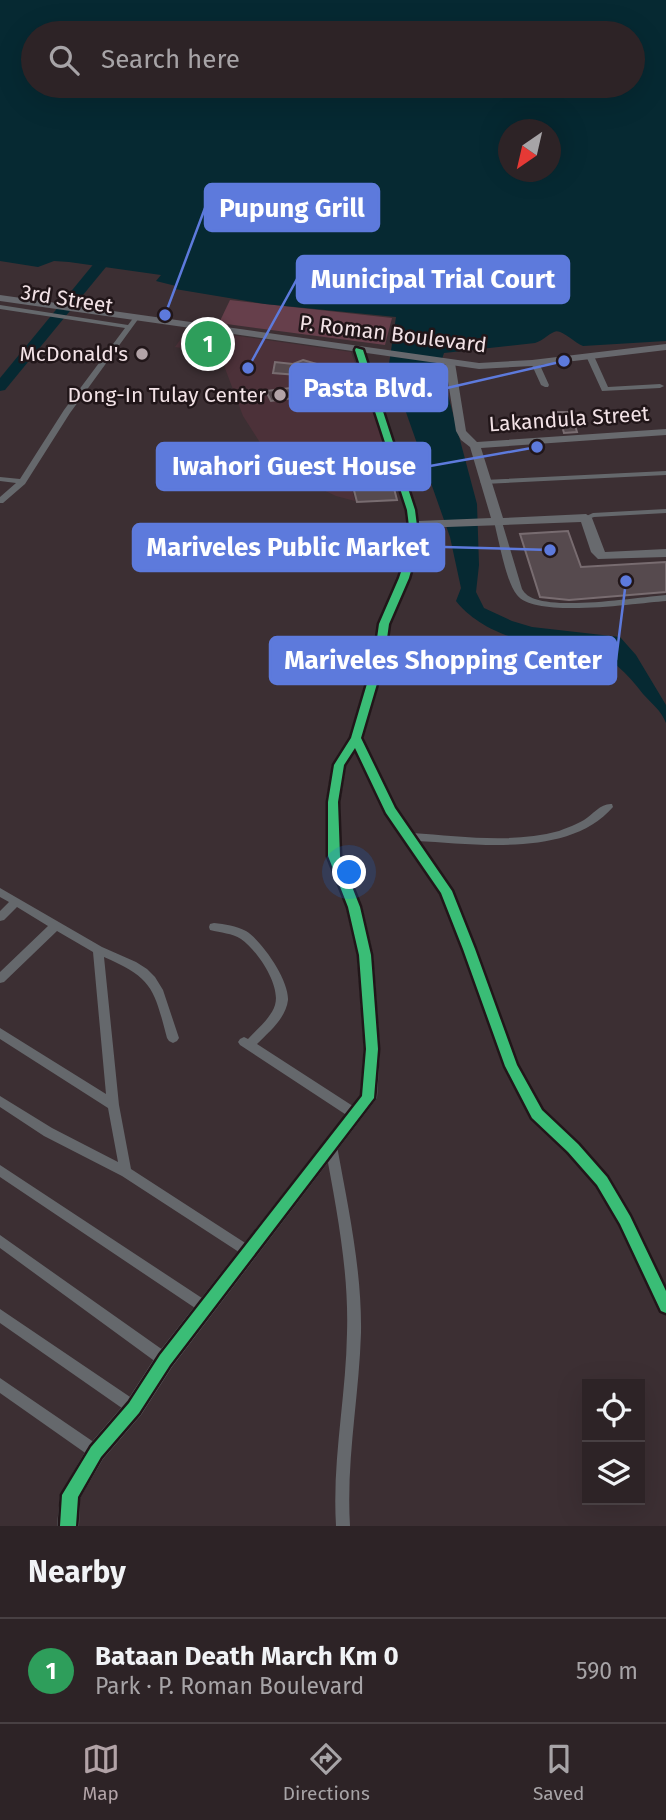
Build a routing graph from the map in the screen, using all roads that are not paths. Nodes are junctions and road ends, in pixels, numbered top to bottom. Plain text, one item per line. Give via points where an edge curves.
1 (0, 298) edge
2 (0, 307) edge
3 (55, 310) junction
4 (133, 322) junction
5 (233, 332) junction
6 (666, 347) edge
7 (359, 350) junction
8 (382, 351) junction
9 (590, 356) junction
10 (446, 360) junction
11 (535, 363) junction
12 (545, 385) dead end
13 (660, 386) dead end
14 (666, 432) edge
15 (475, 445) junction
16 (666, 474) edge
17 (0, 479) edge
18 (22, 482) junction
19 (484, 482) junction
20 (0, 501) edge
21 (666, 510) edge
22 (586, 518) junction
23 (498, 522) junction
24 (414, 524) junction
25 (666, 553) edge
26 (666, 598) edge
27 (356, 738) junction
28 (608, 807) dead end
29 (408, 837) junction
30 (0, 892) edge
31 (16, 901) junction
32 (0, 917) edge
33 (56, 925) junction
34 (214, 927) dead end
35 (98, 950) junction
36 (0, 979) edge
37 (0, 1033) edge
38 (173, 1038) dead end
39 (0, 1101) edge
40 (113, 1105) junction
41 (355, 1114) junction
42 (331, 1146) junction
43 (0, 1170) edge
44 (126, 1172) junction
45 (0, 1241) edge
46 (249, 1252) junction
47 (666, 1306) edge
48 (206, 1308) junction
49 (0, 1315) edge
50 (165, 1360) junction
51 (0, 1385) edge
52 (134, 1408) junction
53 (96, 1452) junction
54 (68, 1526) edge
55 (343, 1526) edge

1 - 3 main road, P. Roman Boulevard
2 - 3 street, 3rd Street
3 - 4 main road, P. Roman Boulevard
4 - 5 main road, P. Roman Boulevard
4 - 18 street
5 - 7 main road, P. Roman Boulevard
5 - 8 main road, P. Roman Boulevard via 278,334
6 - 9 main road, P. Roman Boulevard
7 - 8 main road, P. Roman Boulevard
7 - 24 street
8 - 10 main road, P. Roman Boulevard
9 - 10 main road, P. Roman Boulevard
9 - 11 main road, P. Roman Boulevard
9 - 13 street via 605,389
10 - 11 main road, P. Roman Boulevard via 498,366
10 - 15 street via 461,430
11 - 12 street
14 - 15 street, Lakandula Street
15 - 19 street
16 - 19 street
17 - 18 street
18 - 20 street
19 - 23 street
21 - 22 street
22 - 23 street
22 - 25 street via 602,555
23 - 24 street
23 - 26 street via 519,590 529,602 556,606
24 - 27 street via 415,542 384,624 379,660
27 - 29 street
27 - 41 street via 339,765 333,802 334,856 354,907 365,954 372,1049 368,1098
28 - 29 street via 587,822 537,842
29 - 47 street via 446,891 511,1066 530,1102 602,1181
30 - 31 street
31 - 32 street
31 - 33 street
33 - 35 street
33 - 36 street
34 - 41 street via 245,936 266,960 279,985 282,1000 277,1013 247,1044
35 - 38 street via 152,978
35 - 40 street
37 - 40 street
39 - 44 street
40 - 44 street
41 - 42 street
42 - 46 street
42 - 55 street via 344,1217 354,1332 344,1428
43 - 48 street
44 - 46 street
45 - 50 street
46 - 48 street
48 - 50 street
49 - 52 street
50 - 52 street
51 - 53 street
52 - 53 street
53 - 54 street via 70,1495

